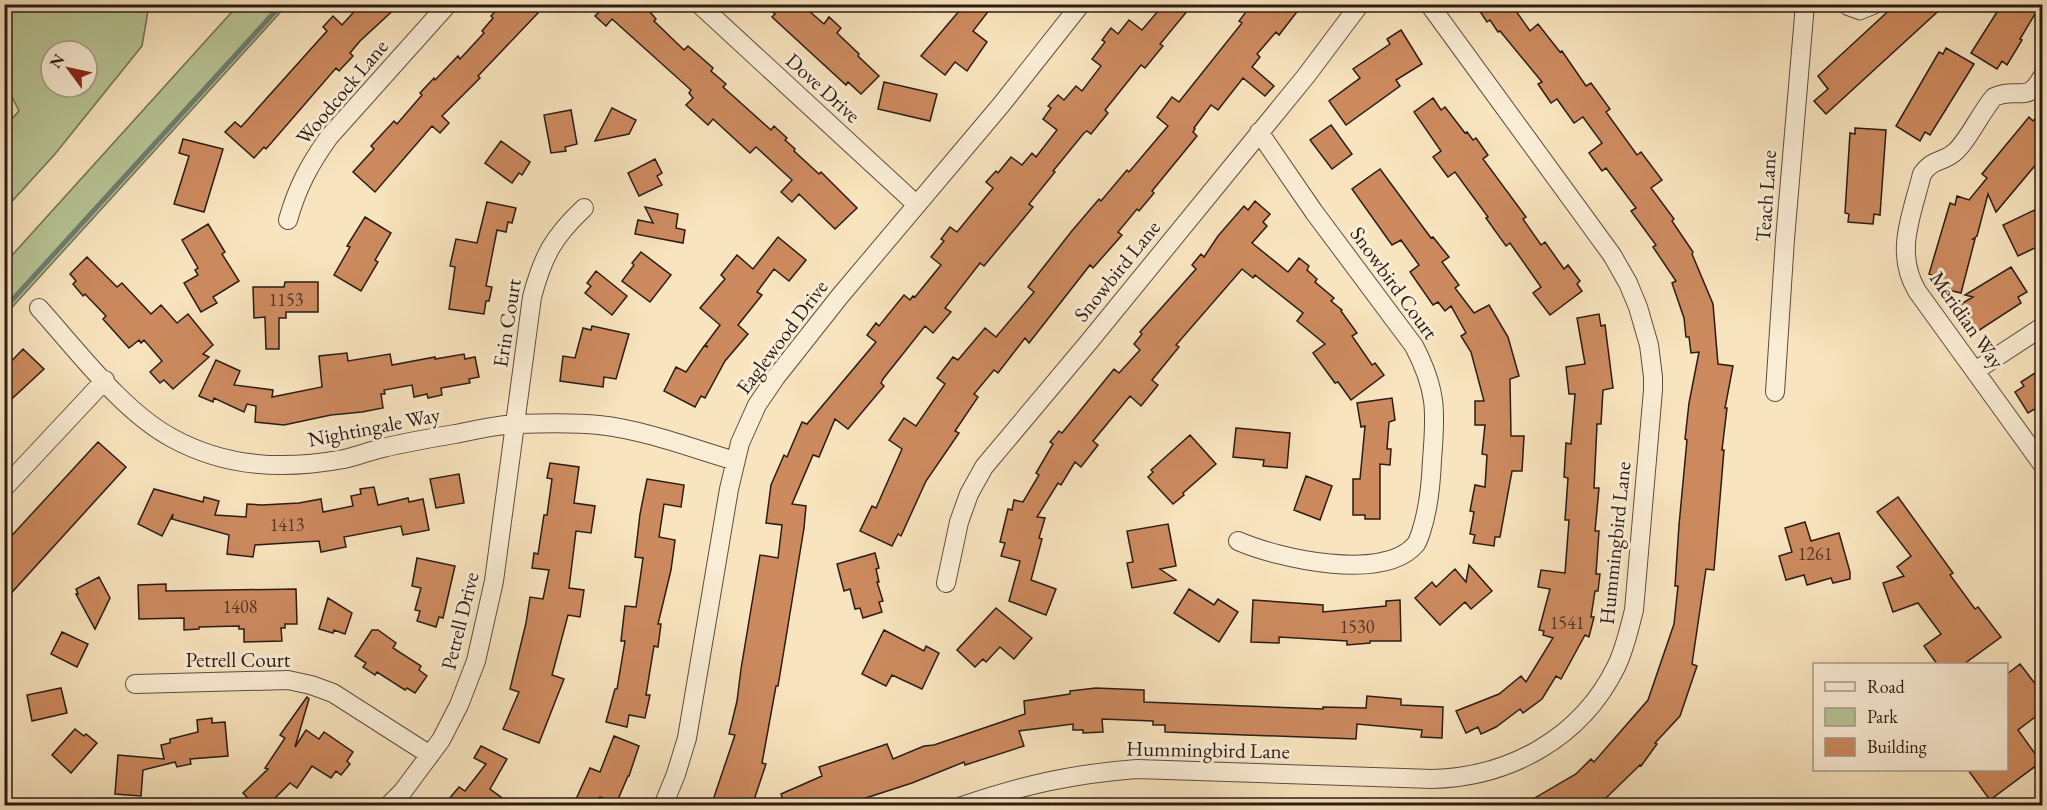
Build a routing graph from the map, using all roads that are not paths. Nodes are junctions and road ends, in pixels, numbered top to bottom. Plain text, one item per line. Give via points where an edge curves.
1 (448, 4) edge
2 (699, 4) edge
3 (1081, 4) edge
4 (1360, 4) edge
5 (1429, 4) edge
6 (1805, 4) edge
7 (1841, 4) edge
8 (1880, 4) edge
9 (2043, 77) edge
10 (1259, 132) junction
11 (917, 205) junction
12 (584, 208) dead end
13 (288, 220) dead end
14 (39, 308) dead end
15 (2043, 327) edge
16 (1975, 371) junction
17 (105, 380) junction
18 (1775, 392) dead end
19 (516, 424) junction
20 (735, 461) junction
21 (2043, 464) edge
22 (4, 488) edge
23 (1238, 541) dead end
24 (946, 583) dead end
25 (135, 684) dead end
26 (430, 755) junction
27 (1004, 799) edge
28 (388, 806) edge
29 (663, 806) edge
30 (962, 806) edge

1 - 13 street, Woodcock Lane via 323,145 296,192
2 - 11 street, Dove Drive
3 - 11 street, Eaglewood Drive
4 - 10 street, Snowbird Lane
5 - 27 street, Hummingbird Lane via 1612,255 1638,307 1649,345 1653,390 1634,610 1617,666 1583,715 1555,740 1526,758 1474,775 1432,779 1137,769 1047,780
6 - 18 street, Teach Lane
7 - 8 lane via 1860,15
9 - 16 street, Meridian Way via 2028,94 2003,93 1994,97 1957,151 1927,167 1905,245 1910,279
10 - 23 street, Snowbird Court via 1414,346 1431,386 1435,415 1430,502 1417,543 1403,555 1369,565 1311,561 1280,556
10 - 24 street, Snowbird Lane via 984,467 959,522
11 - 20 street, Eaglewood Drive via 776,377 758,405
12 - 19 street, Erin Court via 561,232 540,268 532,297
14 - 17 street, Nightingale Way
15 - 16 street
16 - 21 street, Meridian Way
17 - 19 street, Nightingale Way via 125,403 170,437 216,457 245,463 310,464
17 - 22 street
19 - 20 street, Nightingale Way via 600,425
19 - 26 street, Petrell Drive via 494,581 477,662 459,705
20 - 29 street, Eaglewood Drive via 687,738
25 - 26 street, Petrell Court via 288,680 311,685 333,693
26 - 28 street, Petrell Drive
27 - 30 street, Hummingbird Lane

